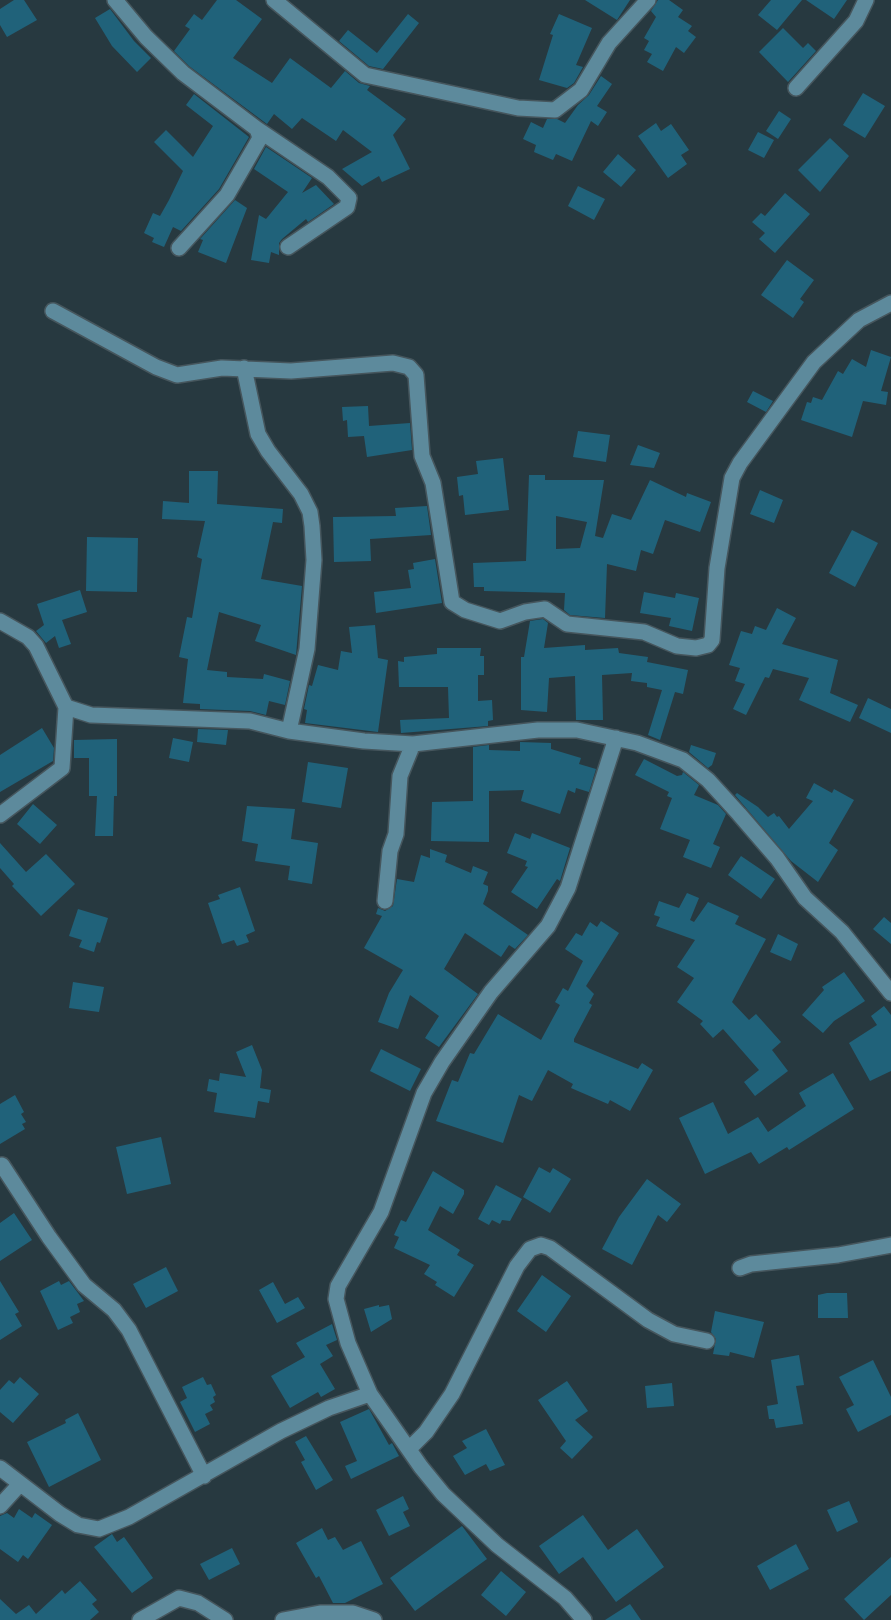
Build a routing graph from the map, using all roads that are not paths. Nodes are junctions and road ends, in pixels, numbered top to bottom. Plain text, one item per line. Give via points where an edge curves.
1 (115, 0) edge
2 (274, 0) edge
3 (648, 0) edge
4 (866, 0) edge
5 (796, 88) dead end
6 (257, 129) junction
7 (179, 248) dead end
8 (288, 248) dead end
9 (891, 303) edge
10 (53, 311) dead end
11 (244, 368) junction
12 (0, 621) edge
13 (66, 707) junction
14 (289, 731) junction
15 (616, 738) junction
16 (413, 744) junction
17 (0, 815) edge
18 (385, 901) dead end
19 (891, 993) edge
20 (2, 1165) dead end
21 (891, 1245) edge
22 (740, 1268) dead end
23 (707, 1341) dead end
24 (370, 1394) junction
25 (409, 1449) junction
26 (0, 1468) edge
27 (204, 1476) junction
28 (20, 1484) junction
29 (0, 1506) edge
30 (140, 1620) edge
31 (225, 1620) edge
32 (283, 1620) edge
33 (374, 1620) edge
34 (584, 1620) edge

1 - 6 street via 183,73
2 - 3 street via 365,75 518,108 555,110 581,90 609,43
4 - 5 street via 856,21
6 - 7 street via 260,138 227,195
6 - 8 street via 328,177 349,198 347,207
9 - 11 street via 859,320 814,362 740,463 732,478 717,568 712,640 696,648 677,646 644,632 567,624 545,609 500,621 456,606 450,599 433,483 422,456 416,375 409,367 393,363 300,370
10 - 11 street via 177,375
11 - 14 street via 258,434 302,494 312,526 314,560 307,649
12 - 13 street via 36,646
13 - 14 street via 91,715 250,722
13 - 17 street via 62,768
14 - 16 street
15 - 16 street via 578,730 538,730
15 - 19 street via 683,760 708,780 777,858 805,898 842,932
15 - 24 street via 568,888 548,926 491,993 424,1093 381,1212 338,1286 339,1316
16 - 18 street via 400,776
20 - 27 street via 84,1285 114,1310 129,1330
21 - 22 street
23 - 25 street via 674,1334 648,1320 541,1245 530,1249 517,1266 452,1394
24 - 25 street
24 - 27 street via 281,1431
25 - 34 street via 443,1494 497,1545 566,1598
26 - 28 street
27 - 28 street via 129,1517 99,1528 78,1525
28 - 29 street
30 - 31 street via 179,1598 198,1603
32 - 33 street via 320,1613 353,1613

